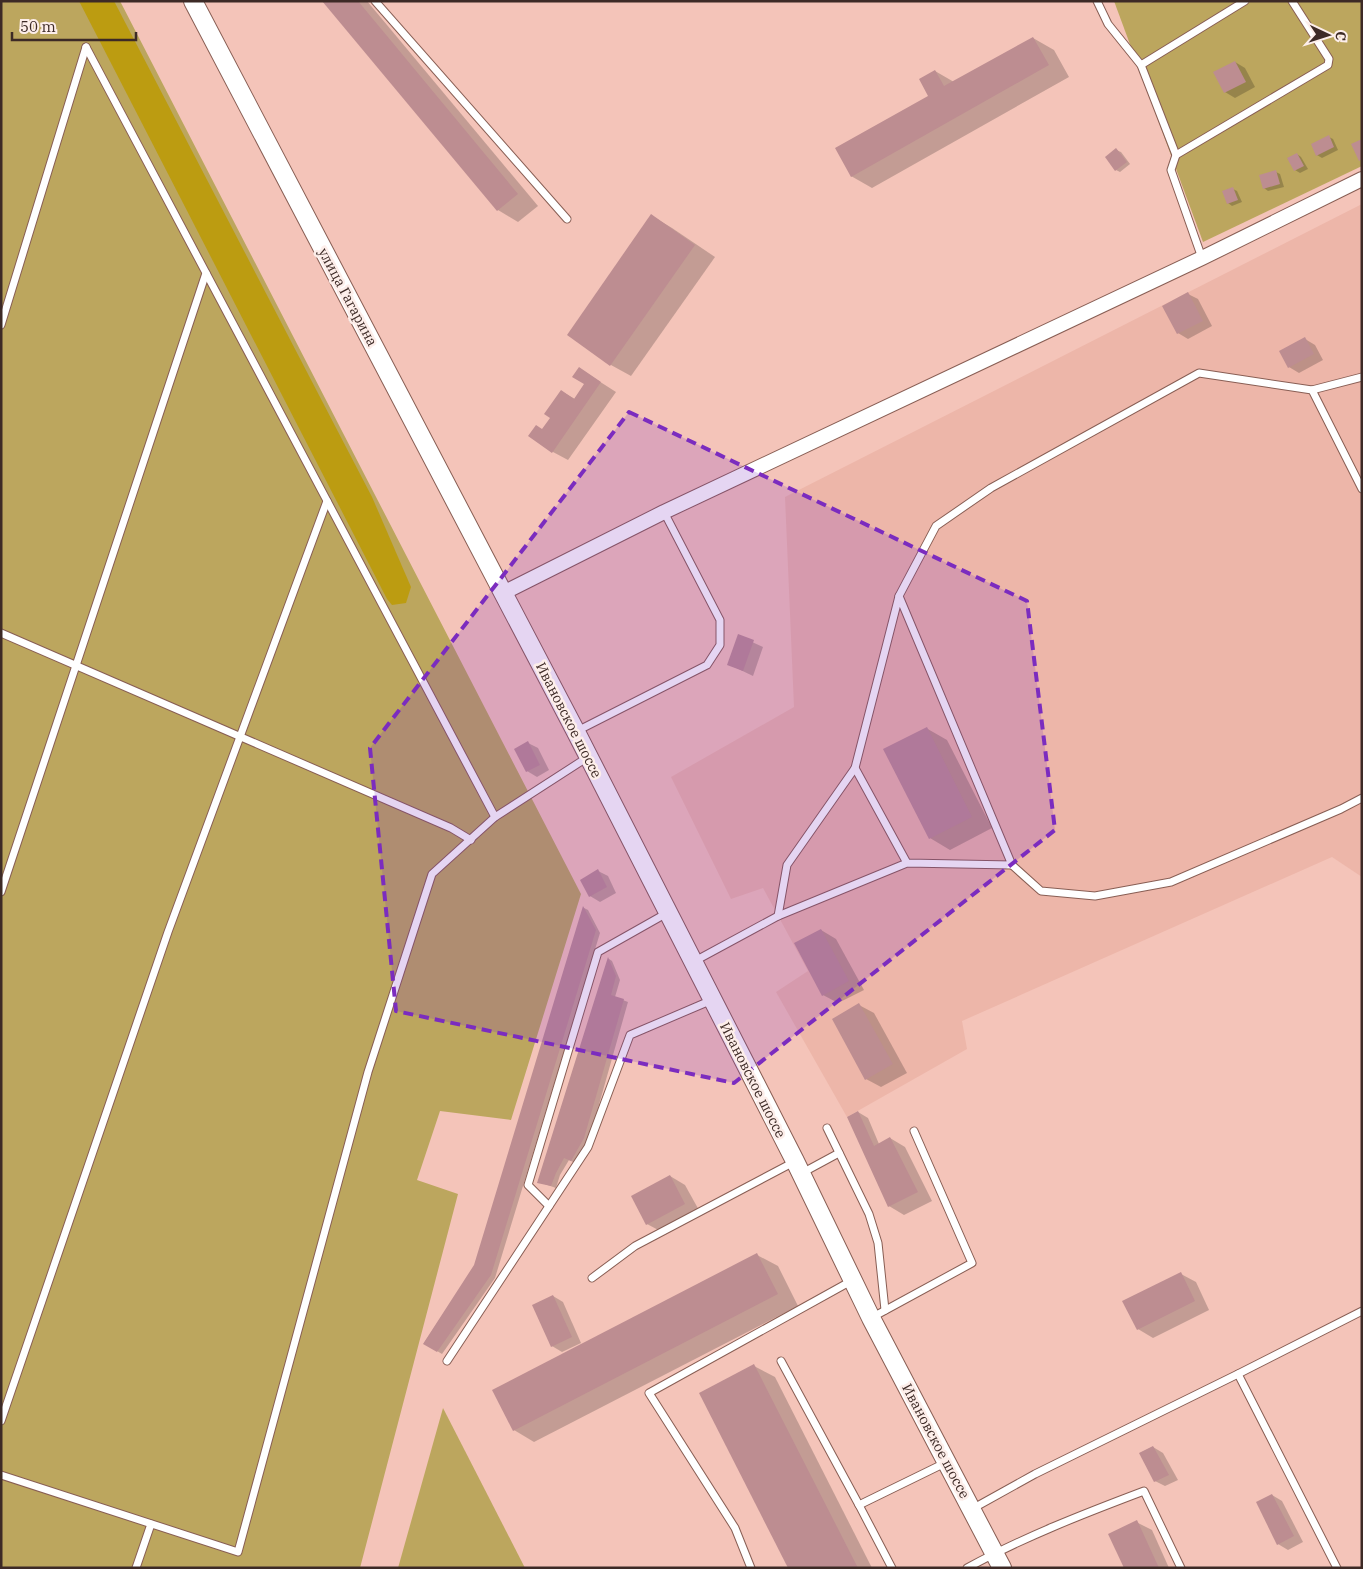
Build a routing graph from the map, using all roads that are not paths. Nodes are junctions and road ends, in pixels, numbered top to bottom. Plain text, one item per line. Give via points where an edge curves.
1 (375, 1) edge
2 (1097, 1) edge
3 (1245, 1) edge
4 (1292, 1) edge
5 (197, 5) edge
6 (1141, 65) junction
7 (1176, 155) junction
8 (1362, 179) edge
9 (567, 219) dead end
10 (1202, 258) junction
11 (206, 273) junction
12 (1, 325) edge
13 (1362, 378) edge
14 (1312, 390) junction
15 (1362, 489) edge
16 (327, 501) junction
17 (664, 512) junction
18 (503, 593) junction
19 (899, 596) junction
20 (1, 633) edge
21 (76, 665) junction
22 (576, 732) junction
23 (241, 736) junction
24 (588, 757) junction
25 (855, 768) junction
26 (1362, 798) edge
27 (495, 817) junction
28 (470, 840) junction
29 (907, 863) junction
30 (1012, 865) junction
31 (1, 892) edge
32 (668, 913) junction
33 (778, 916) junction
34 (693, 962) junction
35 (712, 1000) junction
36 (827, 1128) dead end
37 (914, 1131) dead end
38 (839, 1153) junction
39 (798, 1167) junction
40 (549, 1206) junction
41 (592, 1278) dead end
42 (853, 1280) junction
43 (1362, 1311) edge
44 (878, 1314) junction
45 (447, 1361) dead end
46 (781, 1361) dead end
47 (1238, 1374) junction
48 (1, 1420) edge
49 (947, 1462) junction
50 (1, 1475) edge
51 (859, 1505) junction
52 (972, 1509) junction
53 (152, 1524) junction
54 (998, 1560) edge
55 (136, 1568) edge
56 (751, 1568) edge
57 (892, 1568) edge
58 (967, 1568) edge
59 (1181, 1568) edge
60 (1337, 1568) edge

1 - 9 lane
2 - 6 lane via 1108,24
3 - 6 lane
4 - 7 lane via 1329,59 1328,65
5 - 18 street, улица Гагарина
6 - 7 lane
7 - 10 lane via 1171,170
8 - 10 street
10 - 17 street
11 - 12 lane via 86,47
11 - 16 lane
11 - 21 lane
13 - 14 lane
14 - 15 lane
14 - 19 lane via 1199,373 991,488 936,526
16 - 23 lane
16 - 27 lane
17 - 18 street
17 - 22 lane via 720,620 720,645 707,665
18 - 22 street, Ивановское шоссе
19 - 25 lane
19 - 30 lane
20 - 21 lane
21 - 23 lane
21 - 31 lane
22 - 24 street, Ивановское шоссе
23 - 28 lane via 451,828
23 - 48 lane via 168,932
24 - 27 lane
24 - 32 street, Ивановское шоссе
25 - 29 lane
25 - 33 lane via 788,865
26 - 30 lane via 1171,882 1094,896 1041,891
27 - 28 lane
28 - 53 lane via 432,874 368,1072 238,1552
29 - 30 lane
29 - 33 lane
32 - 34 street, Ивановское шоссе
32 - 40 lane via 598,952 528,1185
33 - 34 lane
34 - 35 street, Ивановское шоссе
35 - 39 street, Ивановское шоссе
35 - 40 lane via 630,1035 588,1147
36 - 38 lane
37 - 44 lane via 972,1262
38 - 39 lane
38 - 44 lane via 869,1214 878,1243
39 - 41 lane via 635,1246
39 - 42 street, Ивановское шоссе
40 - 45 lane
42 - 44 street, Ивановское шоссе
42 - 56 lane via 649,1392 735,1528
43 - 47 lane
44 - 49 street, Ивановское шоссе
46 - 51 lane
47 - 52 lane via 1035,1474
47 - 60 lane
49 - 51 lane
49 - 52 street, Ивановское шоссе
50 - 53 lane
51 - 57 lane
52 - 54 street, Ивановское шоссе
53 - 55 lane
54 - 58 lane
54 - 59 lane via 1061,1522 1144,1491

